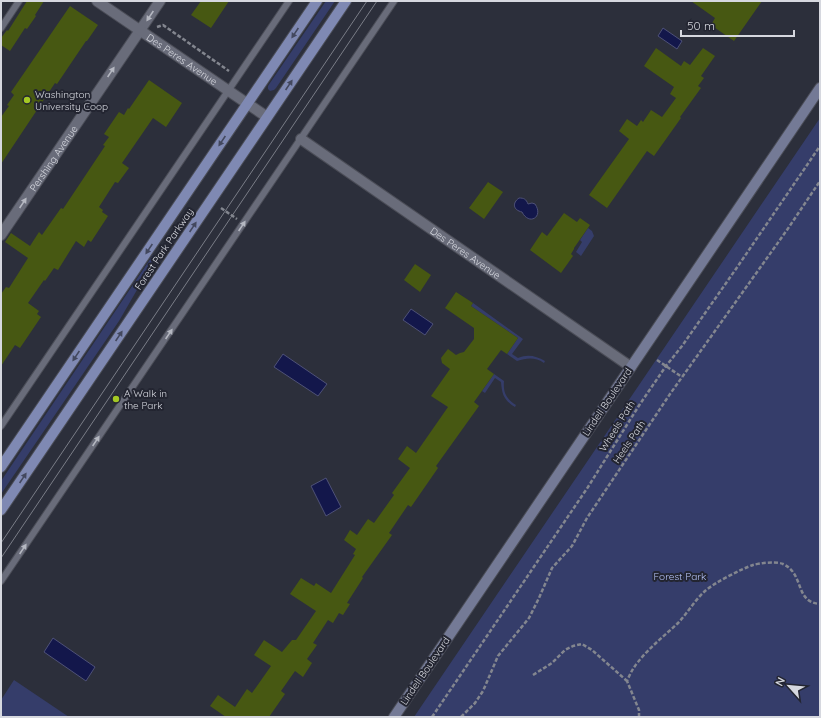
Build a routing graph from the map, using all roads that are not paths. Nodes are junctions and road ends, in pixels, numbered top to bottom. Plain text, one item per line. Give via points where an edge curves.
1 (19, 1) edge
2 (97, 1) edge
3 (160, 1) edge
4 (289, 1) edge
5 (317, 1) edge
6 (346, 1) edge
7 (394, 1) edge
8 (1, 28) edge
9 (140, 30) junction
10 (820, 88) edge
11 (228, 91) junction
12 (247, 104) junction
13 (267, 118) junction
14 (301, 139) junction
15 (1, 235) edge
16 (631, 367) junction
17 (1, 426) edge
18 (1, 467) edge
19 (1, 510) edge
20 (1, 581) edge
21 (394, 717) edge

1 - 8 lane
2 - 9 street, Des Peres Avenue
3 -> 9 street, Pershing Avenue
4 - 11 lane
5 -> 12 main road, Forest Park Parkway
13 -> 6 main road, Forest Park Parkway
7 - 14 lane
9 - 11 street, Des Peres Avenue
15 -> 9 street, Pershing Avenue
10 - 16 main road, Lindell Boulevard
11 - 12 street, Des Peres Avenue
11 - 17 lane
12 - 13 street, Des Peres Avenue
12 -> 18 main road, Forest Park Parkway
19 -> 13 main road, Forest Park Parkway
14 - 16 street, Des Peres Avenue
20 -> 14 lane
16 - 21 main road, Lindell Boulevard

